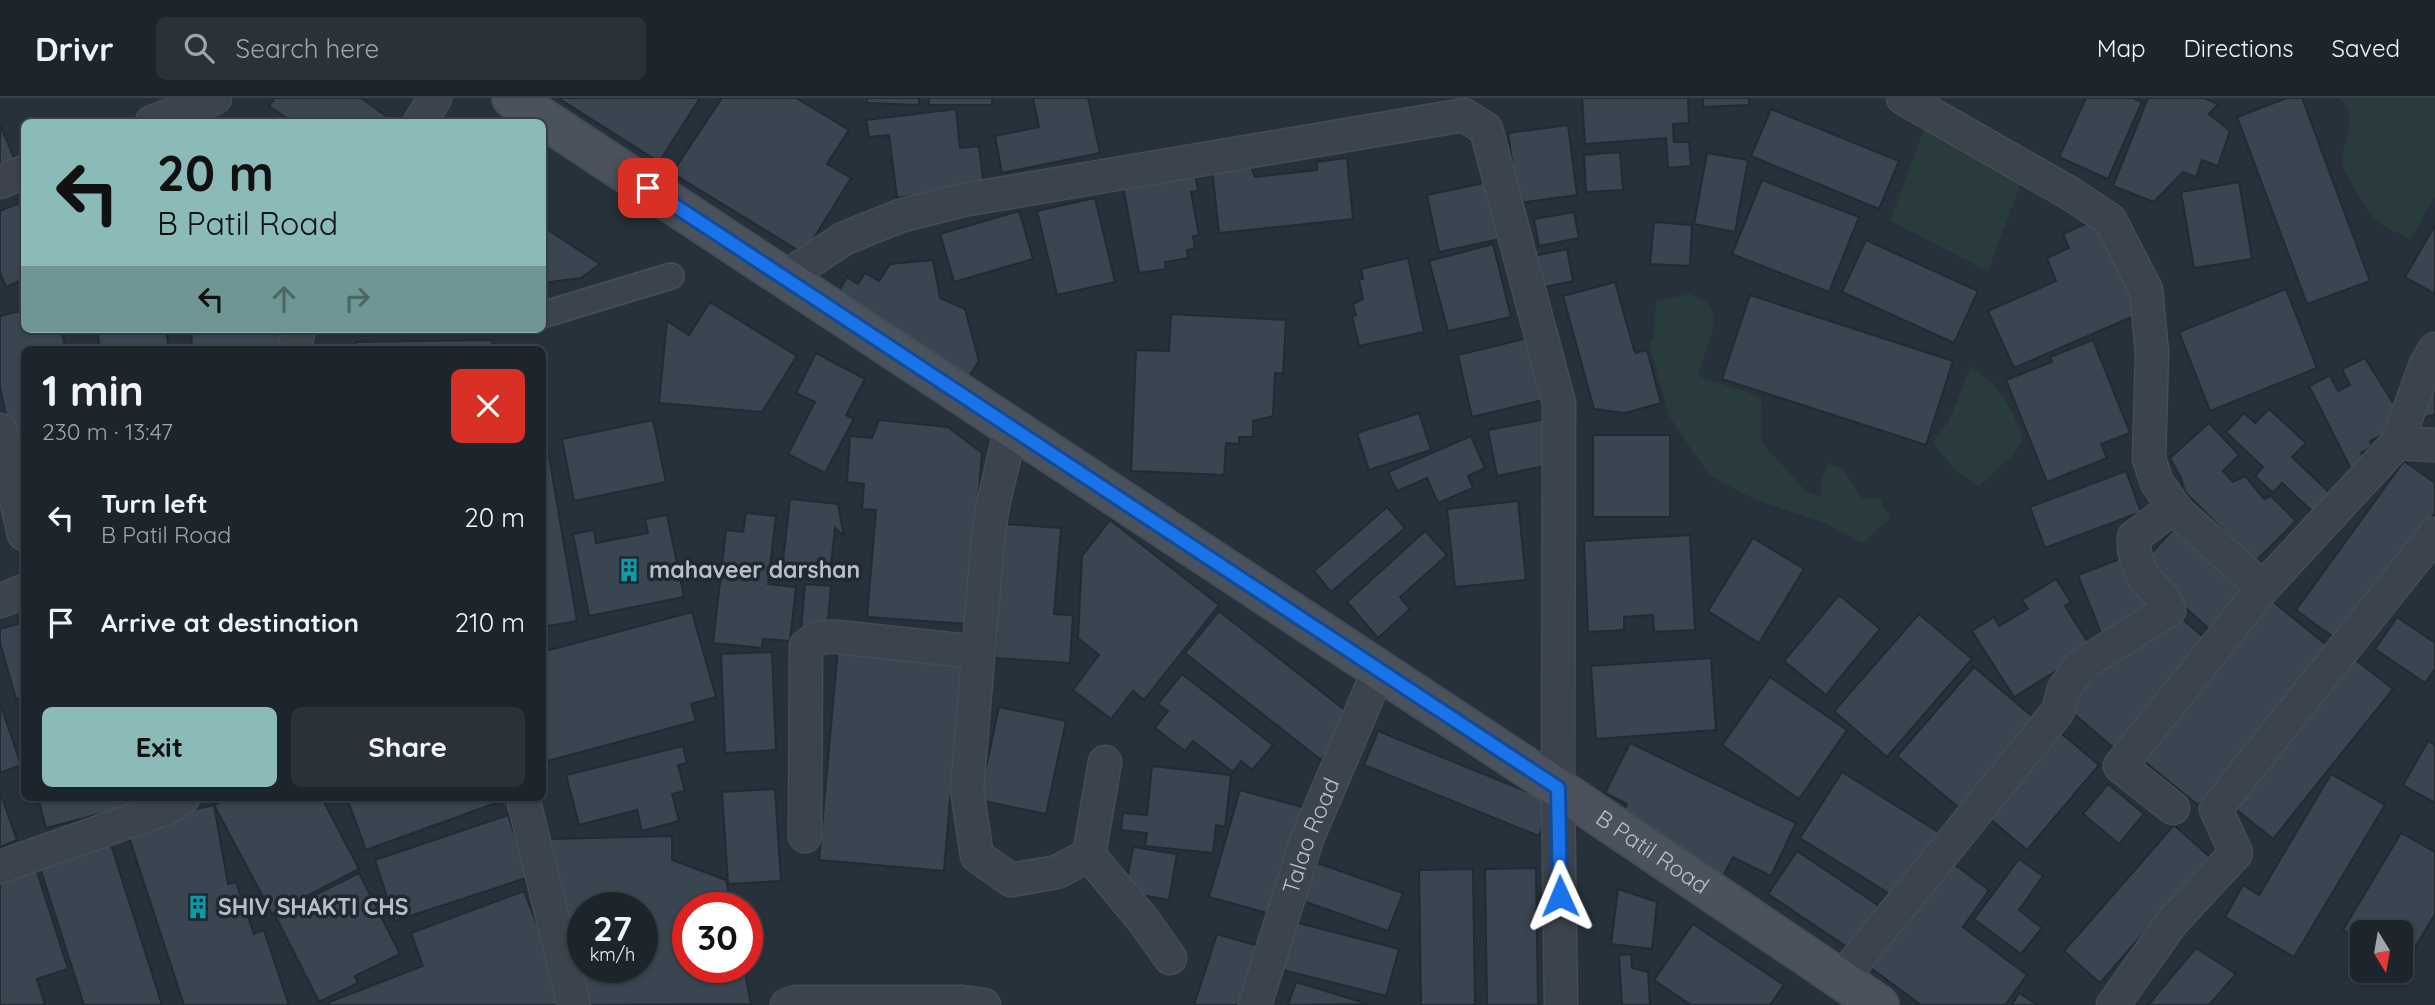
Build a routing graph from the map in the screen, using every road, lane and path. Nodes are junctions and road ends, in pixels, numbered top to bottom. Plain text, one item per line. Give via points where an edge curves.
1 (215, 98) edge
2 (435, 98) edge
3 (512, 98) edge
4 (1903, 98) edge
5 (1466, 107) edge
6 (160, 119) edge
7 (421, 119) edge
8 (544, 119) edge
9 (546, 120) edge
10 (21, 173) edge
11 (0, 181) edge
12 (671, 276) dead end
13 (784, 278) junction
14 (546, 314) edge
15 (2435, 349) edge
16 (1012, 428) junction
17 (0, 430) edge
18 (2397, 443) junction
19 (2435, 445) edge
20 (2174, 507) junction
21 (21, 521) edge
22 (2435, 534) edge
23 (2263, 588) junction
24 (21, 592) edge
25 (0, 601) edge
26 (978, 652) junction
27 (1378, 670) junction
28 (1105, 762) dead end
29 (1558, 788) junction
30 (178, 801) edge
31 (524, 801) edge
32 (2173, 808) dead end
33 (805, 836) dead end
34 (1089, 855) junction
35 (0, 867) edge
36 (1170, 958) dead end
37 (1841, 979) junction
38 (574, 1005) edge
39 (787, 1005) edge
40 (984, 1005) edge
41 (1255, 1005) edge
42 (1561, 1005) edge
43 (1879, 1005) edge
44 (2113, 1005) edge

1 - 6 street
2 - 7 street
3 - 8 main road, B Patil Road
4 - 20 street via 2110,220 2146,290 2152,352 2148,459 2157,483
5 - 13 street via 900,216 845,238
5 - 29 street via 1486,129 1559,403
9 - 13 main road, B Patil Road
10 - 11 street
12 - 14 street
13 - 16 main road, B Patil Road
15 - 18 street
16 - 26 street via 993,505
16 - 27 main road, B Patil Road
17 - 21 street
18 - 19 street
18 - 23 street
20 - 23 street
20 - 37 street via 2134,537 2133,550 2144,577 2166,600 2169,610 2081,665 2064,689 2058,711
22 - 44 street via 2216,809 2236,853 2172,922
23 - 32 street via 2120,766
24 - 25 street
26 - 33 street via 838,636 825,636 806,646
26 - 34 street via 967,790 977,856 1011,880 1057,872
27 - 29 main road, B Patil Road
27 - 41 street, Talao Road via 1307,839
28 - 34 street
29 - 37 main road, B Patil Road
29 - 42 street
30 - 35 street
31 - 38 street
34 - 36 street
37 - 43 main road, B Patil Road
39 - 40 street

